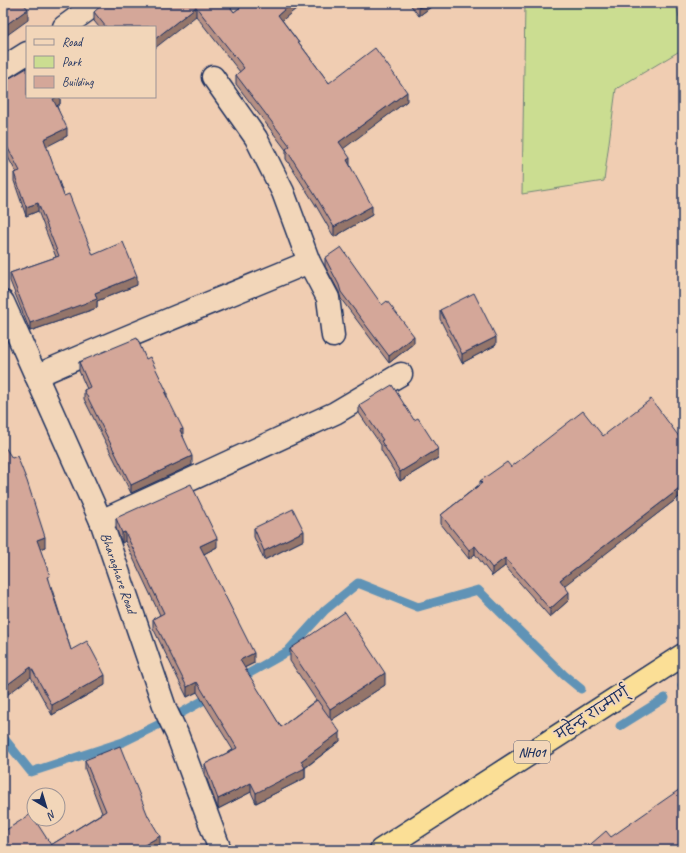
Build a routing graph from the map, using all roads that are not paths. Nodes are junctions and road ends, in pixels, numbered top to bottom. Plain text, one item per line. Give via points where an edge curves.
1 (97, 3) edge
2 (65, 26) edge
3 (26, 54) edge
4 (3, 68) edge
5 (213, 77) dead end
6 (309, 262) junction
7 (3, 302) edge
8 (334, 336) dead end
9 (401, 374) dead end
10 (36, 376) junction
11 (101, 521) junction
12 (682, 657) edge
13 (220, 850) edge
14 (381, 850) edge

1 - 2 street
3 - 4 street
5 - 6 street via 256,138 283,192
6 - 8 street via 328,298
6 - 10 street
7 - 10 street, Bharaghare Road
9 - 11 street via 335,413
10 - 11 street, Bharaghare Road
11 - 13 street, Bharaghare Road via 166,711
12 - 14 highway, महेन्द्र राज्मार्ग् / NH01

